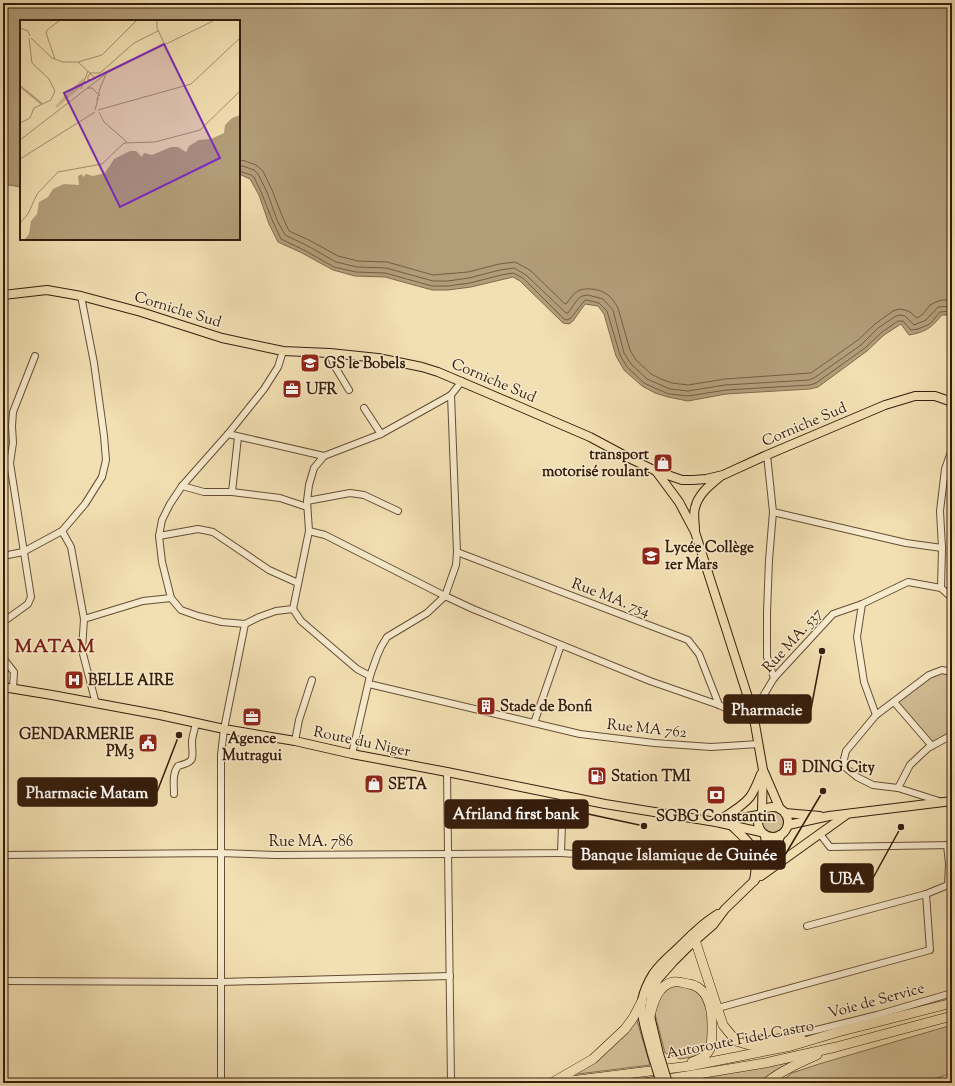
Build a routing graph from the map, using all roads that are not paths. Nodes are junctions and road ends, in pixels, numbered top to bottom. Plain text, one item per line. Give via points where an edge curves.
1 (3, 294) edge
2 (81, 296) junction
3 (283, 351) junction
4 (330, 354) junction
5 (35, 356) dead end
6 (462, 381) junction
7 (349, 390) dead end
8 (451, 395) junction
9 (952, 402) edge
10 (364, 408) dead end
11 (228, 434) junction
12 (381, 434) junction
13 (238, 437) junction
14 (952, 449) edge
15 (767, 455) junction
16 (324, 456) junction
17 (10, 463) junction
18 (3, 467) edge
19 (656, 471) junction
20 (723, 475) junction
21 (182, 486) junction
22 (232, 492) junction
23 (307, 504) junction
24 (398, 511) dead end
25 (773, 512) junction
26 (62, 531) junction
27 (309, 531) junction
28 (694, 532) junction
29 (159, 536) junction
30 (942, 548) junction
31 (23, 552) junction
32 (457, 552) junction
33 (3, 556) edge
34 (298, 583) junction
35 (941, 588) junction
36 (445, 596) junction
37 (171, 598) junction
38 (952, 598) edge
39 (862, 604) junction
40 (293, 609) junction
41 (84, 620) junction
42 (3, 622) edge
43 (245, 624) junction
44 (561, 645) junction
45 (3, 658) edge
46 (952, 672) edge
47 (370, 676) junction
48 (774, 678) junction
49 (312, 680) dead end
50 (369, 684) junction
51 (3, 686) edge
52 (13, 688) junction
53 (894, 702) junction
54 (96, 704) junction
55 (719, 705) junction
56 (753, 713) junction
57 (876, 715) junction
58 (755, 722) junction
59 (196, 723) junction
60 (534, 723) junction
61 (224, 729) junction
62 (952, 735) edge
63 (295, 741) junction
64 (760, 744) junction
65 (932, 746) junction
66 (352, 754) junction
67 (763, 770) junction
68 (447, 772) junction
69 (898, 788) junction
70 (174, 794) dead end
71 (563, 795) junction
72 (952, 801) edge
73 (942, 803) junction
74 (783, 811) junction
75 (760, 813) junction
76 (847, 815) junction
77 (829, 816) junction
78 (716, 822) junction
79 (788, 825) junction
80 (733, 827) junction
81 (763, 834) junction
82 (820, 834) junction
83 (780, 835) junction
84 (949, 845) edge
85 (561, 853) junction
86 (638, 853) dead end
87 (220, 854) junction
88 (448, 854) junction
89 (3, 855) edge
90 (762, 871) junction
91 (754, 881) junction
92 (926, 894) junction
93 (807, 926) dead end
94 (694, 937) junction
95 (450, 976) junction
96 (3, 981) edge
97 (221, 982) junction
98 (952, 993) edge
99 (642, 1001) junction
100 (952, 1003) edge
101 (718, 1008) junction
102 (650, 1016) junction
103 (952, 1016) edge
104 (838, 1032) junction
105 (736, 1041) junction
106 (836, 1047) junction
107 (656, 1054) junction
108 (677, 1068) junction
109 (658, 1082) edge
110 (221, 1083) edge
111 (451, 1083) edge
112 (550, 1083) edge
113 (554, 1083) edge
114 (644, 1083) edge
115 (668, 1083) edge
116 (698, 1083) edge
117 (766, 1083) edge

1 - 2 main road, Corniche Sud via 47,290
2 - 3 main road, Corniche Sud via 222,338
2 - 26 street via 94,363 106,460 102,477 85,504
3 - 4 main road, Corniche Sud
3 - 11 street via 278,367 264,389
4 - 6 main road, Corniche Sud via 378,358 438,372
4 - 7 street
5 - 17 street via 13,412 14,443
6 - 8 street
6 - 19 main road, Corniche Sud via 590,438
8 - 12 street
8 - 32 street
9 - 15 main road, Corniche Sud via 935,396 915,396 885,405
10 - 12 street
11 - 13 street
11 - 21 street
12 - 16 street
13 - 16 street
13 - 22 street
14 - 30 street via 945,469 940,511
15 - 20 main road, Corniche Sud
15 - 25 street
16 - 23 street via 314,468
17 - 18 street
17 - 31 street
19 - 20 main road, Corniche Sud via 682,480
19 - 28 main road via 679,502
20 - 28 main road via 700,494 695,508
21 - 22 street via 204,492
21 - 29 street via 162,520
22 - 23 street
23 - 24 street via 350,493 364,495
23 - 27 street
25 - 30 street via 906,543
25 - 48 street via 769,560 767,657
26 - 31 street
26 - 41 street via 70,547
27 - 34 street
27 - 36 street via 325,535
28 - 56 main road
29 - 34 street via 198,529 213,532 270,570
29 - 37 street
30 - 35 street
31 - 33 street
31 - 42 street via 31,597 28,604
32 - 36 street via 456,565
32 - 55 street, Rue MA. 754 via 688,640 699,654
34 - 40 street
35 - 38 street
35 - 39 street, Rue MA. 537 via 908,582
36 - 44 street
36 - 47 street via 427,613 387,637 376,656
37 - 41 street via 143,601
37 - 43 street via 181,610 198,616
39 - 48 street, Rue MA. 537 via 833,614
39 - 57 street via 857,637 864,682
40 - 43 street via 276,611
40 - 47 street via 300,621 357,669
41 - 54 street via 82,650
43 - 61 street
44 - 55 street via 650,681
44 - 60 street
45 - 52 street via 14,672
46 - 53 street via 942,670 929,674
47 - 50 street
48 - 56 street, Rue MA. 537
49 - 63 street
50 - 60 street, Rue MA 762
50 - 66 street
51 - 52 main road, Route du Niger
52 - 54 main road, Route du Niger
53 - 57 street
53 - 65 street
54 - 59 main road, Route du Niger
55 - 58 street
56 - 58 main road
57 - 69 street via 846,751 846,768 873,785
58 - 64 main road
59 - 61 main road, Route du Niger
59 - 70 street via 192,742 194,755 187,763 176,768
60 - 64 street, Rue MA 762 via 580,734 654,743 711,747
61 - 63 main road, Route du Niger
61 - 87 street via 221,755
62 - 65 street
63 - 66 main road, Route du Niger
64 - 67 main road
65 - 69 street via 910,765
66 - 68 main road, Route du Niger
67 - 74 main road
67 - 75 main road
67 - 78 main road via 748,799
68 - 71 main road, Route du Niger
68 - 88 street
69 - 73 street
71 - 78 main road, Route du Niger
71 - 85 street
72 - 73 main road
73 - 76 main road
74 - 75 main road via 771,806
74 - 77 main road
74 - 79 main road
75 - 78 main road, Route du Niger
75 - 81 main road via 757,824
76 - 77 main road
76 - 82 main road
77 - 79 main road
78 - 80 main road, Route du Niger
79 - 83 main road
80 - 81 main road, Route du Niger
80 - 91 main road via 754,850
81 - 83 main road via 770,837
81 - 90 main road via 765,852
82 - 84 street via 830,847
82 - 91 main road
83 - 90 main road via 777,850
84 - 92 street via 948,885
85 - 86 street, Rue MA. 786 via 605,856
85 - 88 street, Rue MA. 786
87 - 88 street, Rue MA. 786
87 - 89 street, Rue MA. 786
87 - 97 street
88 - 95 street
90 - 91 main road
91 - 94 main road via 725,909 713,925
92 - 93 street
92 - 101 street via 930,950
94 - 99 main road via 653,974
94 - 101 highway
94 - 102 main road via 658,979 651,992
95 - 97 street
95 - 111 street
96 - 97 street
97 - 110 street
98 - 105 street, Voie de Service via 812,1031 761,1041
99 - 107 main road via 643,1016
99 - 112 highway via 624,1029 593,1059
100 - 104 highway, Autoroute Fidel Castro
101 - 105 highway via 723,1025
102 - 107 main road
102 - 108 highway via 659,992 672,982 694,985 707,997 712,1010 709,1052
103 - 106 highway, Autoroute Fidel Castro
104 - 105 highway via 763,1045 749,1045
104 - 108 highway, Autoroute Fidel Castro via 791,1046
106 - 109 highway, Autoroute Fidel Castro
106 - 117 highway via 792,1066
107 - 109 main road, bridge
107 - 115 main road, bridge
108 - 113 highway, Autoroute Fidel Castro
109 - 114 highway, Autoroute Fidel Castro
109 - 116 highway

